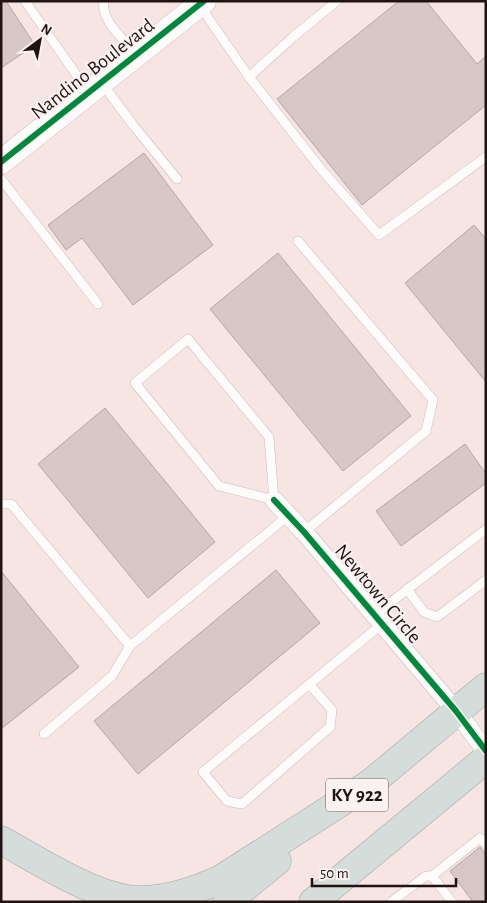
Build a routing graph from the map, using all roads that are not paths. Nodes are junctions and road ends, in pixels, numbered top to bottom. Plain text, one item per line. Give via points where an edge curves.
1 (25, 1) edge
2 (104, 1) edge
3 (337, 1) edge
4 (202, 3) edge
5 (137, 55) junction
6 (249, 77) junction
7 (95, 88) junction
8 (486, 157) edge
9 (1, 162) edge
10 (1, 179) edge
11 (176, 179) dead end
12 (298, 241) dead end
13 (98, 304) dead end
14 (274, 500) junction
15 (1, 504) edge
16 (289, 515) junction
17 (486, 528) edge
18 (304, 532) junction
19 (486, 580) edge
20 (407, 589) junction
21 (378, 619) junction
22 (130, 646) junction
23 (309, 684) junction
24 (486, 687) edge
25 (456, 711) junction
26 (44, 734) dead end
27 (486, 751) edge
28 (486, 759) edge
29 (374, 781) junction
30 (1, 840) edge
31 (486, 844) edge
32 (432, 876) junction
33 (227, 902) edge
34 (313, 902) edge
35 (390, 902) edge
36 (452, 902) edge

1 - 7 lane
2 - 5 lane via 107,20
3 - 6 lane
4 - 5 street, Nandino Boulevard
4 - 6 lane
5 - 7 street, Nandino Boulevard
6 - 8 lane via 321,169 379,235
7 - 9 street, Nandino Boulevard
7 - 11 lane via 133,125
10 - 13 lane
12 - 18 lane via 433,400 426,431
14 - 14 lane via 269,437 188,339 135,383 219,486
14 - 16 street, Newtown Circle
15 - 22 lane via 11,504
16 - 18 street, Newtown Circle
16 - 22 lane
17 - 20 lane
18 - 21 street, Newtown Circle
19 - 20 lane via 437,617 424,612
20 - 21 lane
21 - 23 lane
21 - 25 street, Newtown Circle
22 - 26 lane via 112,676
23 - 23 lane via 203,772 227,801 242,804 330,727 332,710
24 - 25 highway, KY 922
25 - 27 street, Newtown Circle
25 - 29 highway, KY 922
28 - 34 highway, KY 922
29 - 30 highway via 221,879 169,898 143,900 99,892
29 - 33 highway, KY 922
31 - 32 lane via 480,838
32 - 35 lane via 426,876
32 - 36 lane

